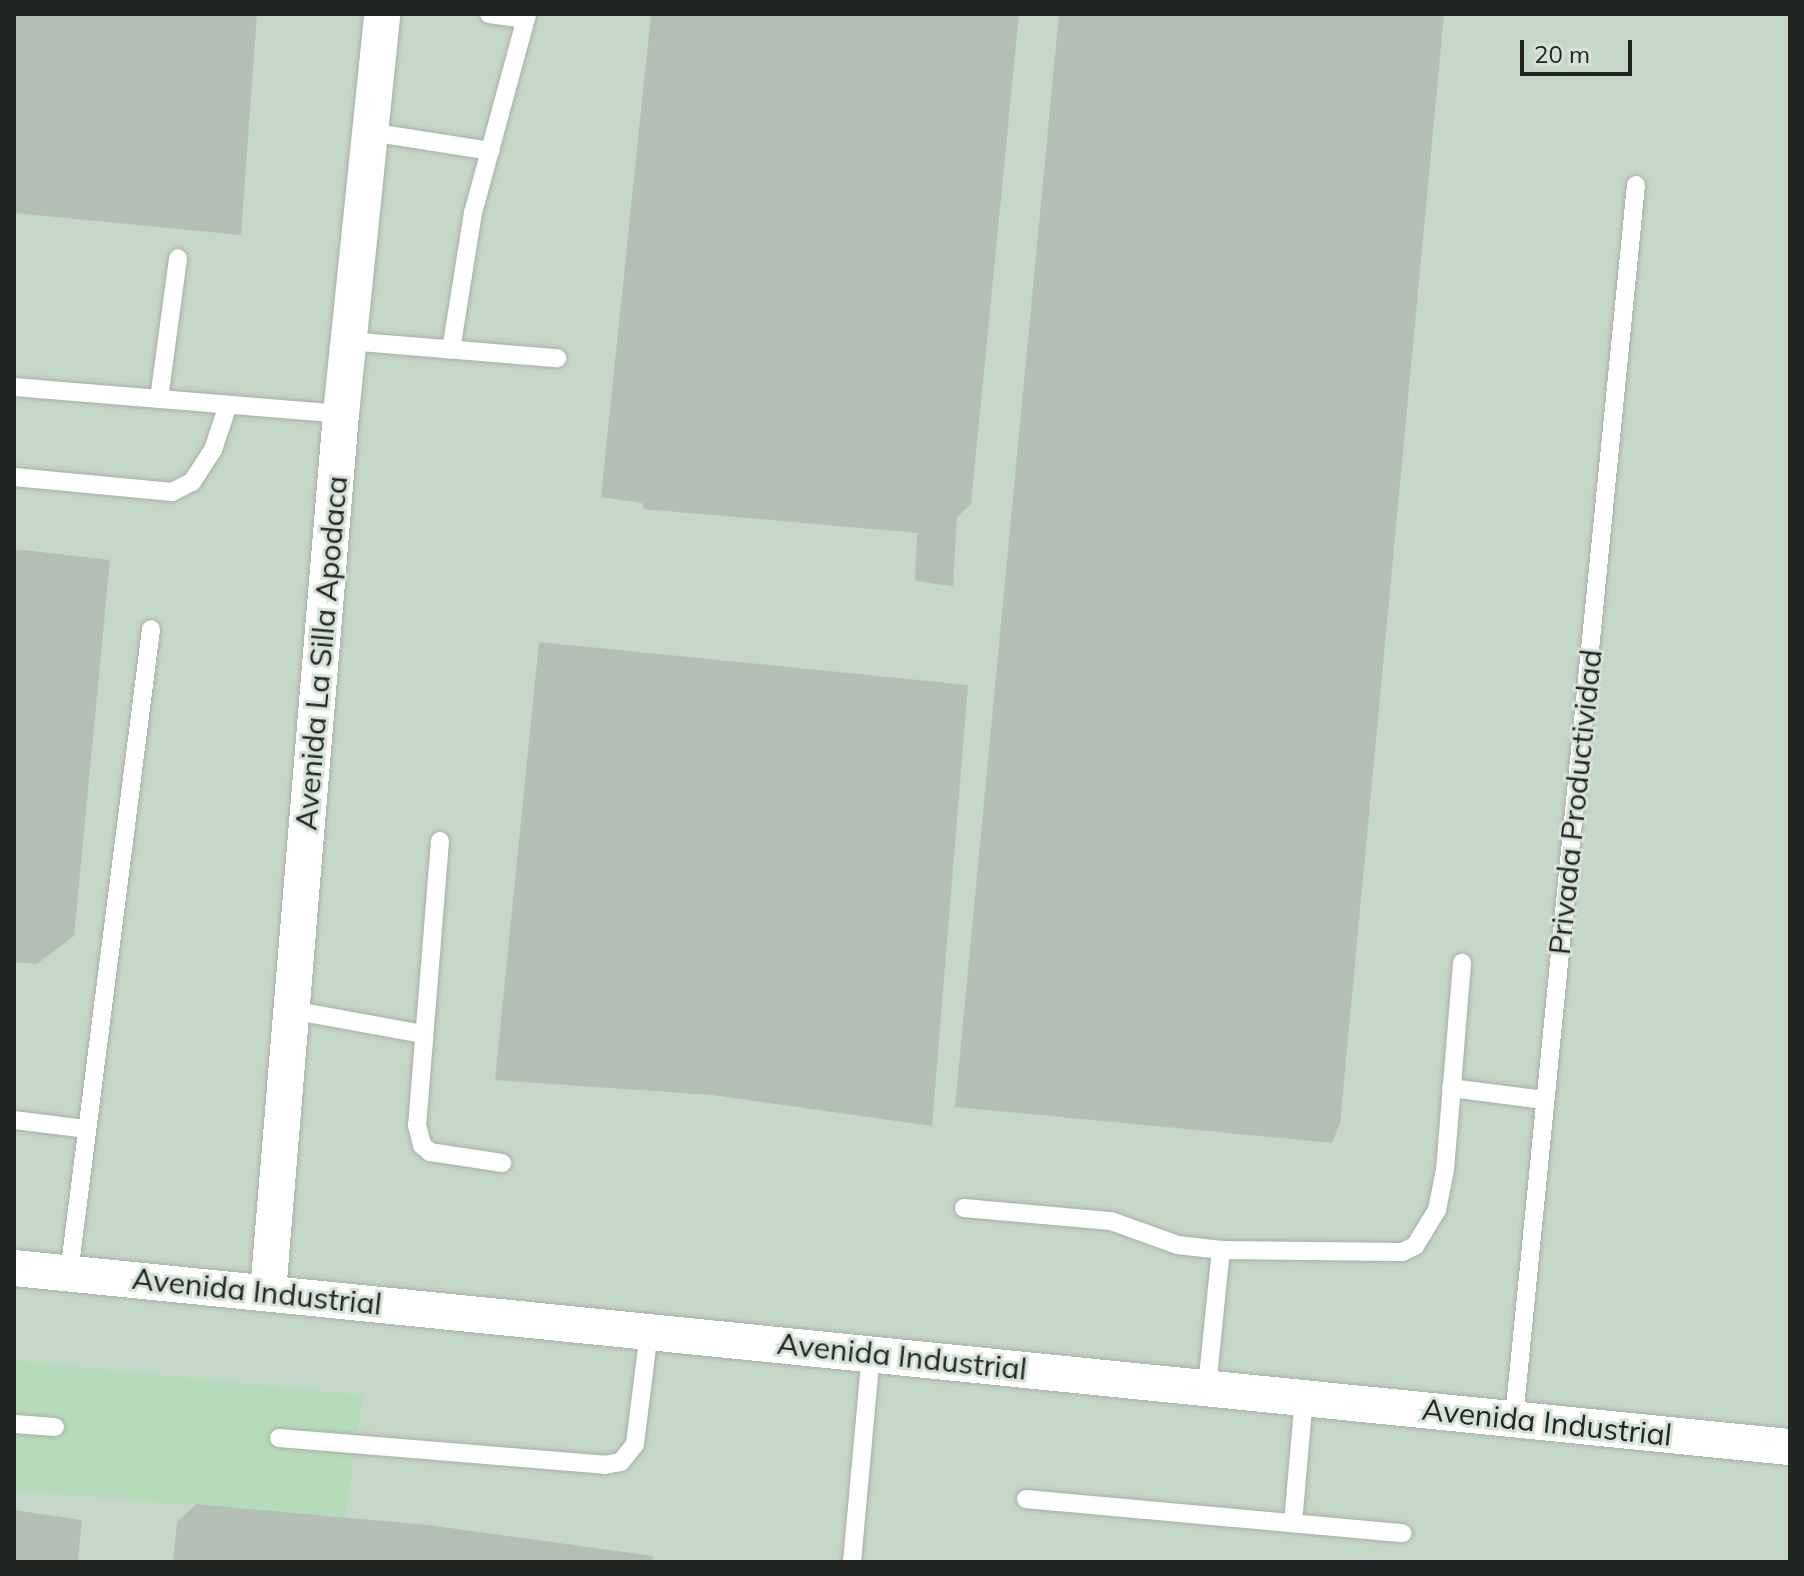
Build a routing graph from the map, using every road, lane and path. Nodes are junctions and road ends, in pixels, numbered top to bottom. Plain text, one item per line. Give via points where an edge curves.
1 (382, 14) edge
2 (489, 14) edge
3 (527, 16) edge
4 (370, 132) junction
5 (491, 151) junction
6 (1636, 185) dead end
7 (178, 258) dead end
8 (348, 341) junction
9 (451, 350) junction
10 (557, 358) dead end
11 (14, 387) edge
12 (159, 399) junction
13 (228, 405) junction
14 (341, 414) junction
15 (14, 477) edge
16 (151, 629) dead end
17 (440, 841) dead end
18 (1462, 963) dead end
19 (291, 1010) junction
20 (423, 1034) junction
21 (1451, 1088) junction
22 (1545, 1100) junction
23 (14, 1120) edge
24 (86, 1129) junction
25 (502, 1163) dead end
26 (964, 1208) dead end
27 (1221, 1250) junction
28 (14, 1268) edge
29 (69, 1273) junction
30 (268, 1292) junction
31 (649, 1331) junction
32 (871, 1353) junction
33 (1207, 1387) junction
34 (1304, 1397) junction
35 (1514, 1418) junction
36 (14, 1424) edge
37 (55, 1427) dead end
38 (279, 1438) dead end
39 (1790, 1447) edge
40 (1026, 1499) dead end
41 (1293, 1523) junction
42 (1402, 1533) dead end
43 (852, 1562) edge

1 - 4 street, Avenida La Silla Apodaca
2 - 3 lane
3 - 5 lane
4 - 5 lane
4 - 8 street, Avenida La Silla Apodaca
5 - 9 lane via 462,259
6 - 22 lane, Privada Productividad
7 - 12 lane
8 - 9 lane
8 - 14 street, Avenida La Silla Apodaca
9 - 10 lane
11 - 12 lane
12 - 13 lane
13 - 14 lane
13 - 15 lane via 206,461 192,482 172,492
14 - 19 street, Avenida La Silla Apodaca
16 - 24 lane
17 - 20 lane
18 - 21 lane
19 - 20 lane
19 - 30 street, Avenida La Silla Apodaca
20 - 25 lane via 417,1125 422,1145 430,1152
21 - 22 lane
21 - 27 lane via 1437,1210 1415,1246 1402,1252
22 - 35 lane, Privada Productividad
23 - 24 lane
24 - 29 lane
26 - 27 lane via 1111,1221 1178,1245
27 - 33 lane
28 - 29 street, Avenida Industrial
29 - 30 street, Avenida Industrial
30 - 31 street, Avenida Industrial
31 - 32 street, Avenida Industrial
31 - 38 lane via 635,1444 621,1462 574,1463
32 - 33 street, Avenida Industrial
32 - 43 lane
33 - 34 street, Avenida Industrial
34 - 35 street, Avenida Industrial
34 - 41 lane
35 - 39 street, Avenida Industrial
36 - 37 lane
40 - 41 lane
41 - 42 lane

